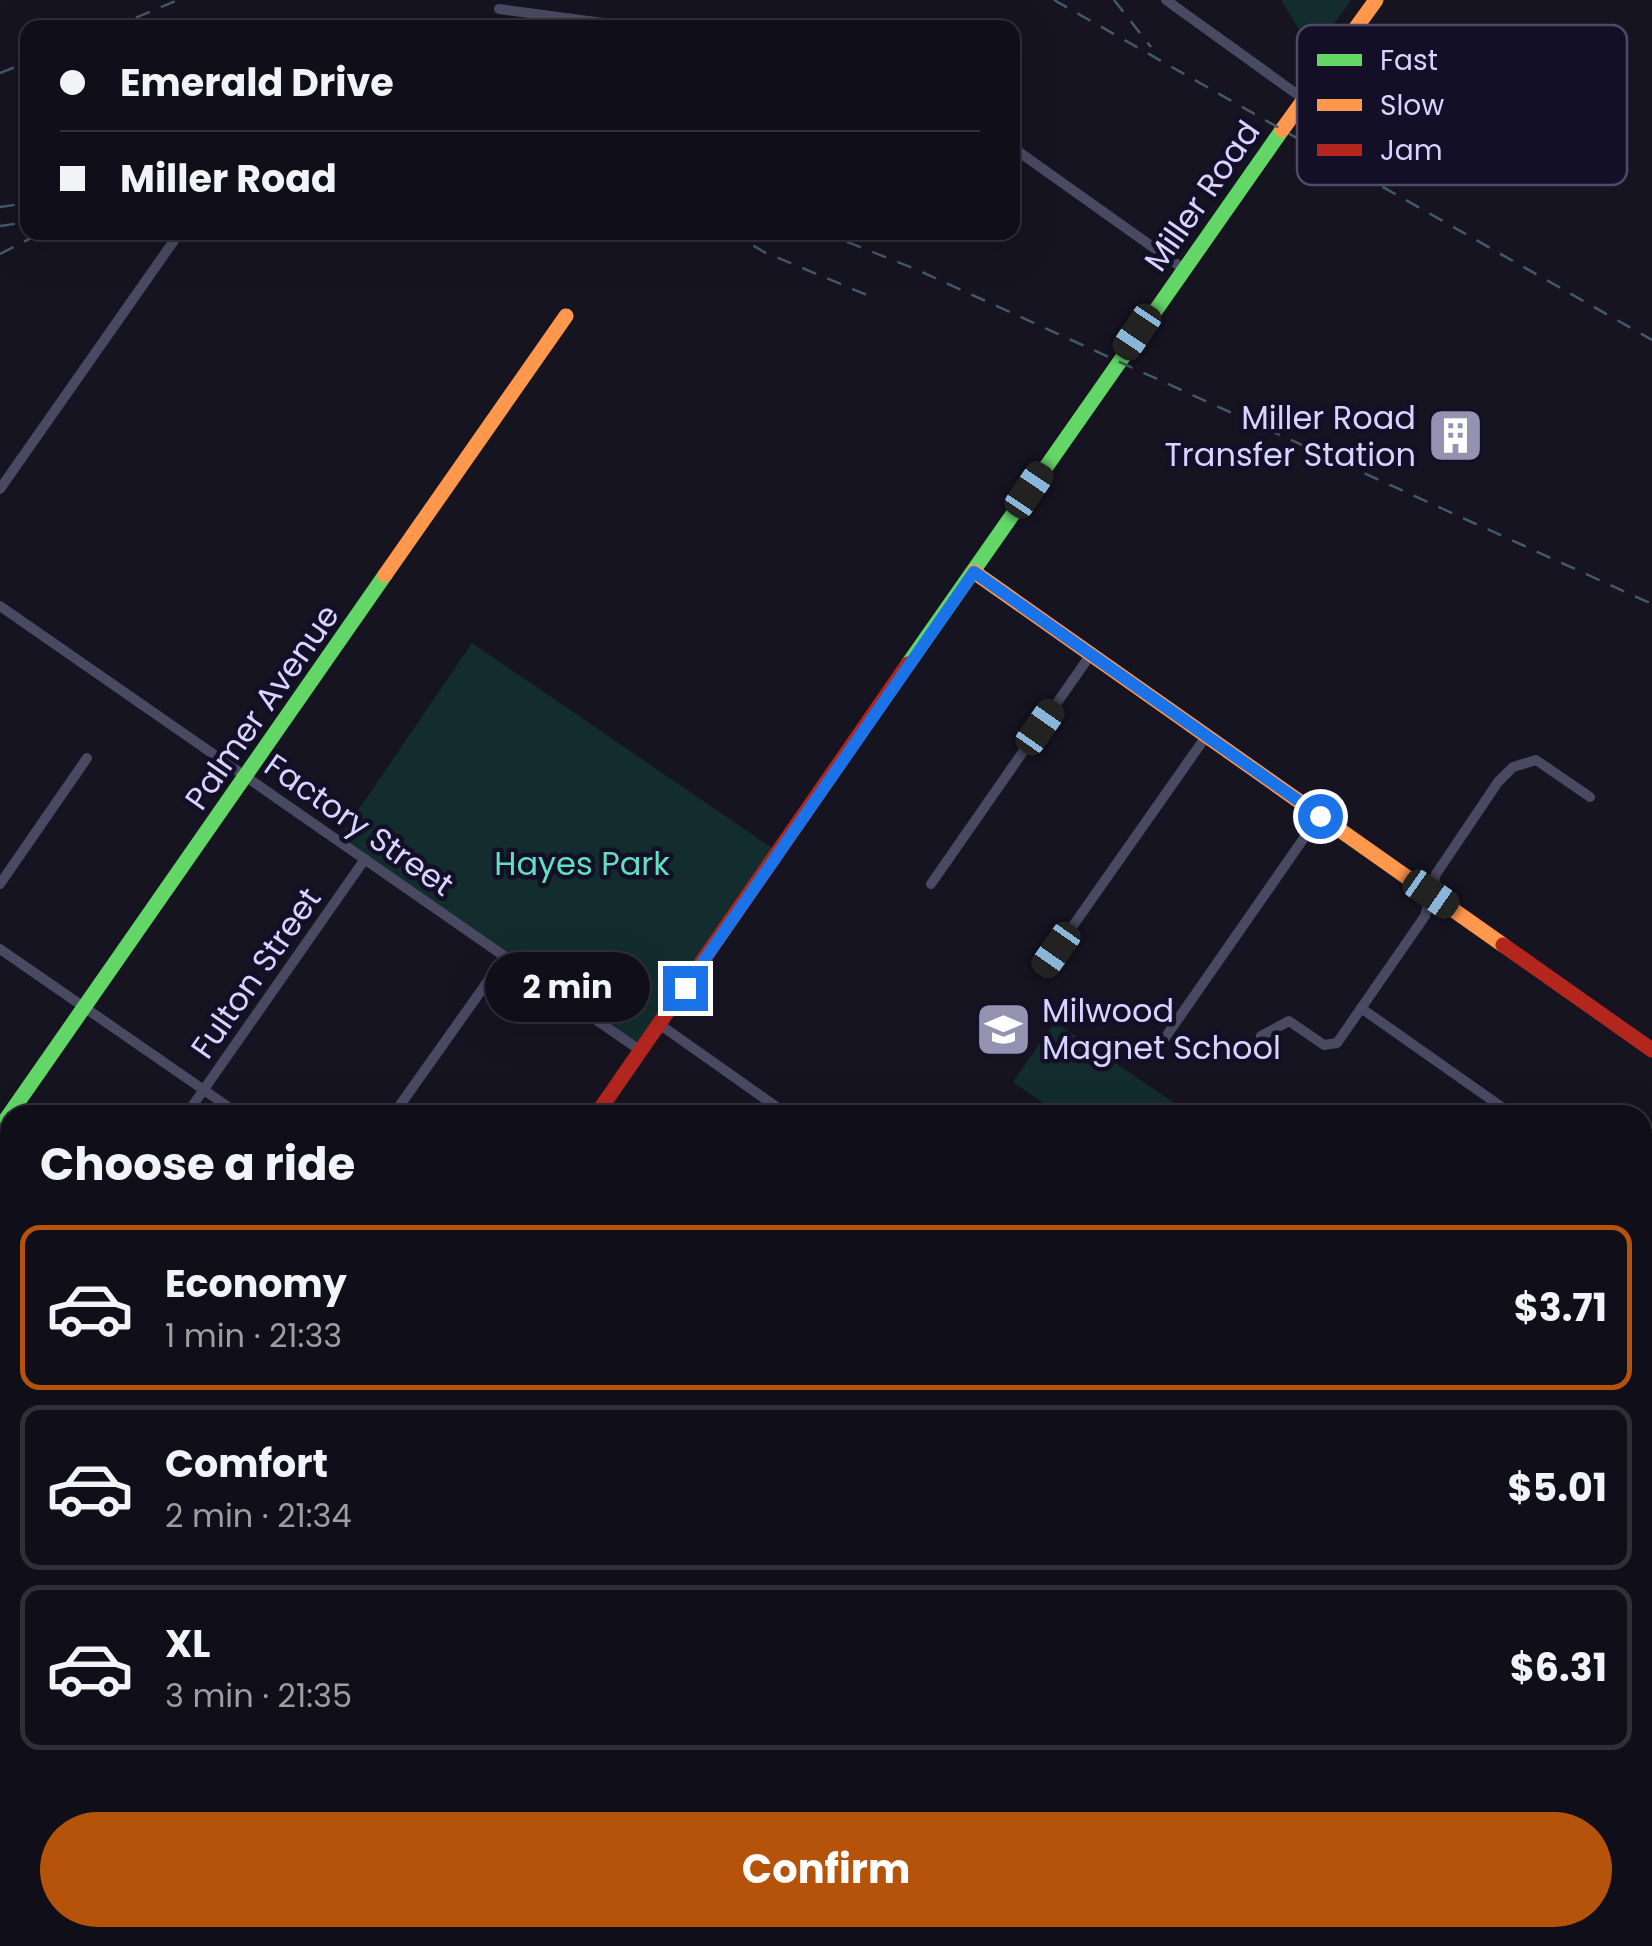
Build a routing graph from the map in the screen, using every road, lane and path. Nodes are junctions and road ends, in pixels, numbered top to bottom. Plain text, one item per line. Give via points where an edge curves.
1 (1166, 0) edge
2 (1376, 0) edge
3 (499, 9) dead end
4 (581, 20) edge
5 (1358, 25) edge
6 (1297, 94) edge
7 (1297, 111) edge
8 (1020, 153) edge
9 (174, 240) edge
10 (1185, 270) junction
11 (566, 316) dead end
12 (0, 489) edge
13 (974, 572) junction
14 (0, 606) edge
15 (1091, 654) junction
16 (1207, 735) junction
17 (87, 758) dead end
18 (246, 777) junction
19 (1590, 797) dead end
20 (1320, 816) junction
21 (365, 859) junction
22 (0, 884) edge
23 (931, 884) dead end
24 (1431, 894) junction
25 (0, 949) edge
26 (505, 957) junction
27 (1044, 967) dead end
28 (85, 1008) junction
29 (1361, 1008) junction
30 (660, 1024) junction
31 (1261, 1036) dead end
32 (1160, 1044) dead end
33 (1652, 1050) edge
34 (640, 1051) junction
35 (204, 1090) junction
36 (16, 1105) edge
37 (193, 1105) edge
38 (226, 1105) edge
39 (401, 1105) edge
40 (603, 1105) edge
41 (774, 1105) edge
42 (1499, 1105) edge

1 - 6 street
2 - 5 street, Miller Road
3 - 4 street
7 - 10 street, Miller Road
8 - 10 street
9 - 12 street
10 - 13 street, Miller Road
11 - 18 street, Palmer Avenue
13 - 15 street
13 - 30 street, Miller Road
14 - 18 street, Factory Street
15 - 16 street
15 - 23 street
16 - 20 street
16 - 27 street
17 - 22 street
18 - 21 street, Factory Street
18 - 28 street, Palmer Avenue
19 - 24 street via 1536,760 1520,763 1462,835
20 - 24 street
20 - 32 street
21 - 26 street, Factory Street
21 - 35 street, Fulton Street
24 - 29 street via 1426,916
24 - 33 street
25 - 28 street
26 - 34 street, Factory Street
26 - 39 street
28 - 35 street
28 - 36 street, Palmer Avenue
29 - 31 street via 1333,1046 1290,1020
29 - 42 street
30 - 34 street, Miller Road
30 - 41 street
34 - 40 street, Miller Road
35 - 37 street, Fulton Street
35 - 38 street

